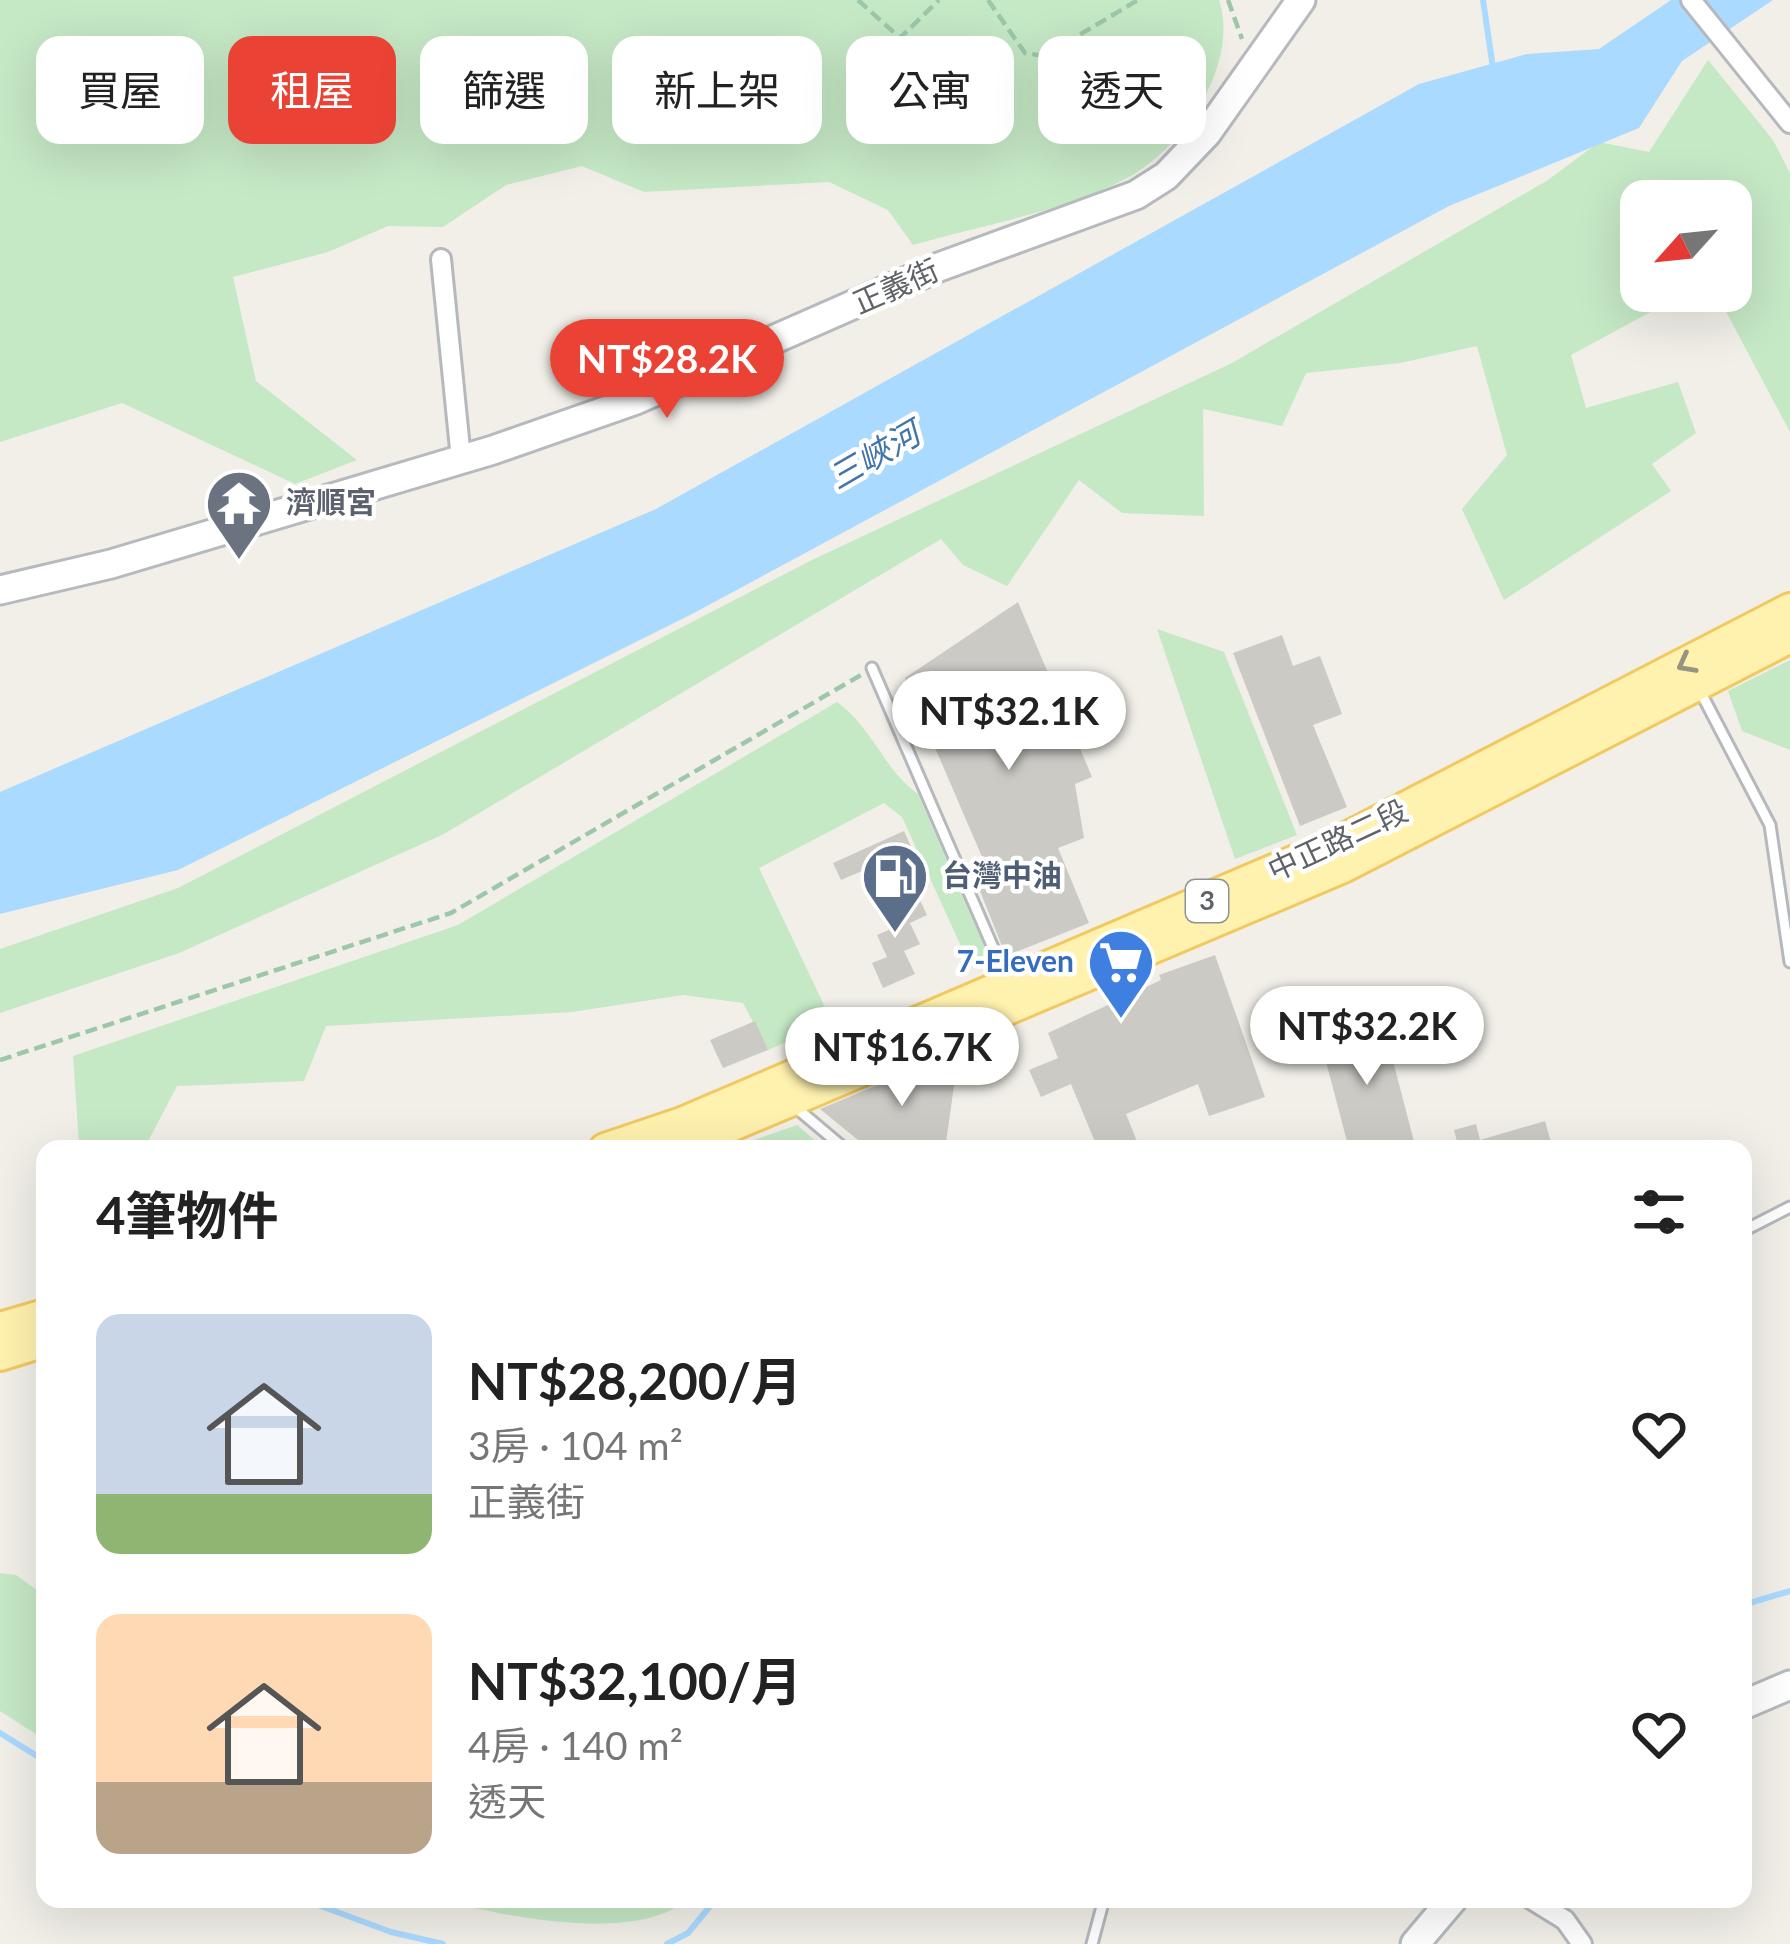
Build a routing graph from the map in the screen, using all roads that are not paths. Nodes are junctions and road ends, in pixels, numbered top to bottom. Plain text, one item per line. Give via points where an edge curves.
1 (1301, 0) edge
2 (1691, 0) edge
3 (1788, 122) edge
4 (441, 259) dead end
5 (461, 459) junction
6 (0, 590) edge
7 (1790, 609) edge
8 (1790, 637) edge
9 (872, 668) road end
10 (1697, 686) junction
11 (1790, 962) edge
12 (1009, 985) junction
13 (790, 1103) junction
14 (633, 1140) edge
15 (705, 1140) edge
16 (834, 1140) edge
17 (1790, 1207) edge
18 (1752, 1226) edge
19 (26, 1321) edge
20 (0, 1354) edge
21 (1790, 1685) edge
22 (1752, 1701) edge
23 (1102, 1908) edge
24 (1445, 1908) edge
25 (1546, 1908) edge
26 (1092, 1944) edge
27 (1415, 1944) edge
28 (1582, 1944) edge

1 - 5 street, 正義街 via 1207,133 1136,195 939,267 636,400
2 - 3 street
4 - 5 street
5 - 6 street, 正義街
7 -> 12 main road, 中正路二段 / 3 via 1406,809
8 - 10 main road, 中正路二段 / 3
9 - 12 lane
10 - 11 lane via 1770,825
10 - 13 main road, 中正路二段 / 3 via 1342,867
12 - 14 main road, 中正路二段 / 3
13 - 15 main road, 中正路二段 / 3
13 - 16 lane
17 - 18 lane
19 - 20 main road
21 - 22 street
23 - 26 lane
24 - 27 street
25 - 28 street

